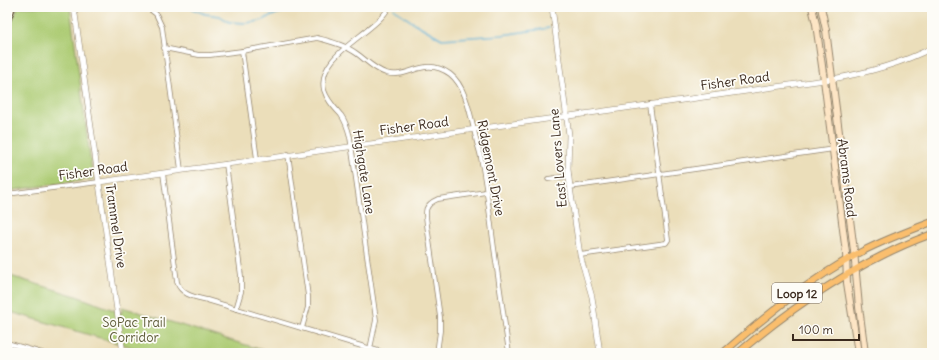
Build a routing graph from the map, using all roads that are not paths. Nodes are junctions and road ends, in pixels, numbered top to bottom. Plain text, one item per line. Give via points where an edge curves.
1 (74, 7) edge
2 (148, 7) edge
3 (389, 7) edge
4 (552, 7) edge
5 (814, 7) edge
6 (821, 7) edge
7 (164, 48) junction
8 (346, 48) junction
9 (932, 48) edge
10 (242, 51) junction
11 (832, 79) junction
12 (824, 80) junction
13 (650, 104) junction
14 (567, 116) junction
15 (474, 128) junction
16 (351, 146) junction
17 (841, 148) junction
18 (833, 149) junction
19 (288, 154) junction
20 (257, 159) junction
21 (226, 164) junction
22 (181, 170) junction
23 (162, 173) junction
24 (660, 174) junction
25 (569, 176) junction
26 (548, 179) dead end
27 (98, 182) junction
28 (570, 187) junction
29 (486, 192) junction
30 (7, 194) edge
31 (932, 222) edge
32 (932, 234) edge
33 (580, 255) junction
34 (855, 256) junction
35 (846, 261) junction
36 (855, 270) junction
37 (847, 274) junction
38 (236, 309) junction
39 (302, 328) junction
40 (7, 343) edge
41 (370, 349) junction
42 (731, 350) edge
43 (42, 353) edge
44 (123, 353) edge
45 (385, 353) edge
46 (437, 353) edge
47 (509, 353) edge
48 (600, 353) edge
49 (723, 353) edge
50 (738, 353) edge
51 (858, 353) edge
52 (866, 353) edge

1 - 27 street, Trammel Drive
2 - 7 street via 160,21
3 - 8 street, Highgate Lane via 383,16
4 - 14 street, East Lovers Lane
5 - 12 main road, Abrams Road
6 - 11 main road, Abrams Road
7 - 10 street, Ridgemont Drive via 199,55
7 - 22 street
8 - 10 street, Ridgemont Drive via 317,38
8 - 15 street, Ridgemont Drive via 386,73 400,74 416,68 435,67 450,74 464,94
8 - 16 street, Highgate Lane via 326,68 323,84 328,99 346,123
9 - 11 street, Fisher Road via 900,63
10 - 20 street
11 - 12 street, Fisher Road
11 - 17 main road, Abrams Road
12 - 13 street, Fisher Road
12 - 18 main road, Abrams Road
13 - 14 street, Fisher Road
13 - 24 street
14 - 15 street, Fisher Road
14 - 25 street, East Lovers Lane
15 - 16 street, Fisher Road
15 - 29 street, Ridgemont Drive
16 - 19 street, Fisher Road
16 - 41 street, Highgate Lane via 376,320
17 - 18 street
17 - 34 main road, Abrams Road
18 - 24 street
18 - 35 main road, Abrams Road
19 - 20 street, Fisher Road
19 - 39 street via 308,296 308,307
20 - 21 street, Fisher Road
21 - 22 street, Fisher Road
21 - 38 street via 241,276 241,292
22 - 23 street, Fisher Road
23 - 27 street, Fisher Road
23 - 38 street via 177,282 181,290
24 - 28 street
24 - 33 street via 668,240 666,243
25 - 26 street
25 - 28 street, East Lovers Lane
27 - 30 street, Fisher Road
27 - 44 street, Trammel Drive
28 - 33 street, East Lovers Lane
29 - 46 street via 438,199 431,202 425,214 440,317
29 - 47 street, Ridgemont Drive
31 - 34 main road, Loop 12
32 - 36 main road, Loop 12
33 - 48 street, East Lovers Lane via 592,297
34 - 35 main road, Loop 12
34 - 36 main road, Abrams Road
35 - 37 main road, Abrams Road
35 - 42 main road, Loop 12 via 796,294
36 - 37 main road, Loop 12
36 - 52 main road, Abrams Road
37 - 50 main road, Loop 12 via 802,303
37 - 51 main road, Abrams Road
38 - 39 street
39 - 41 street
40 - 43 street
41 - 45 street
42 - 49 main road, Loop 12

